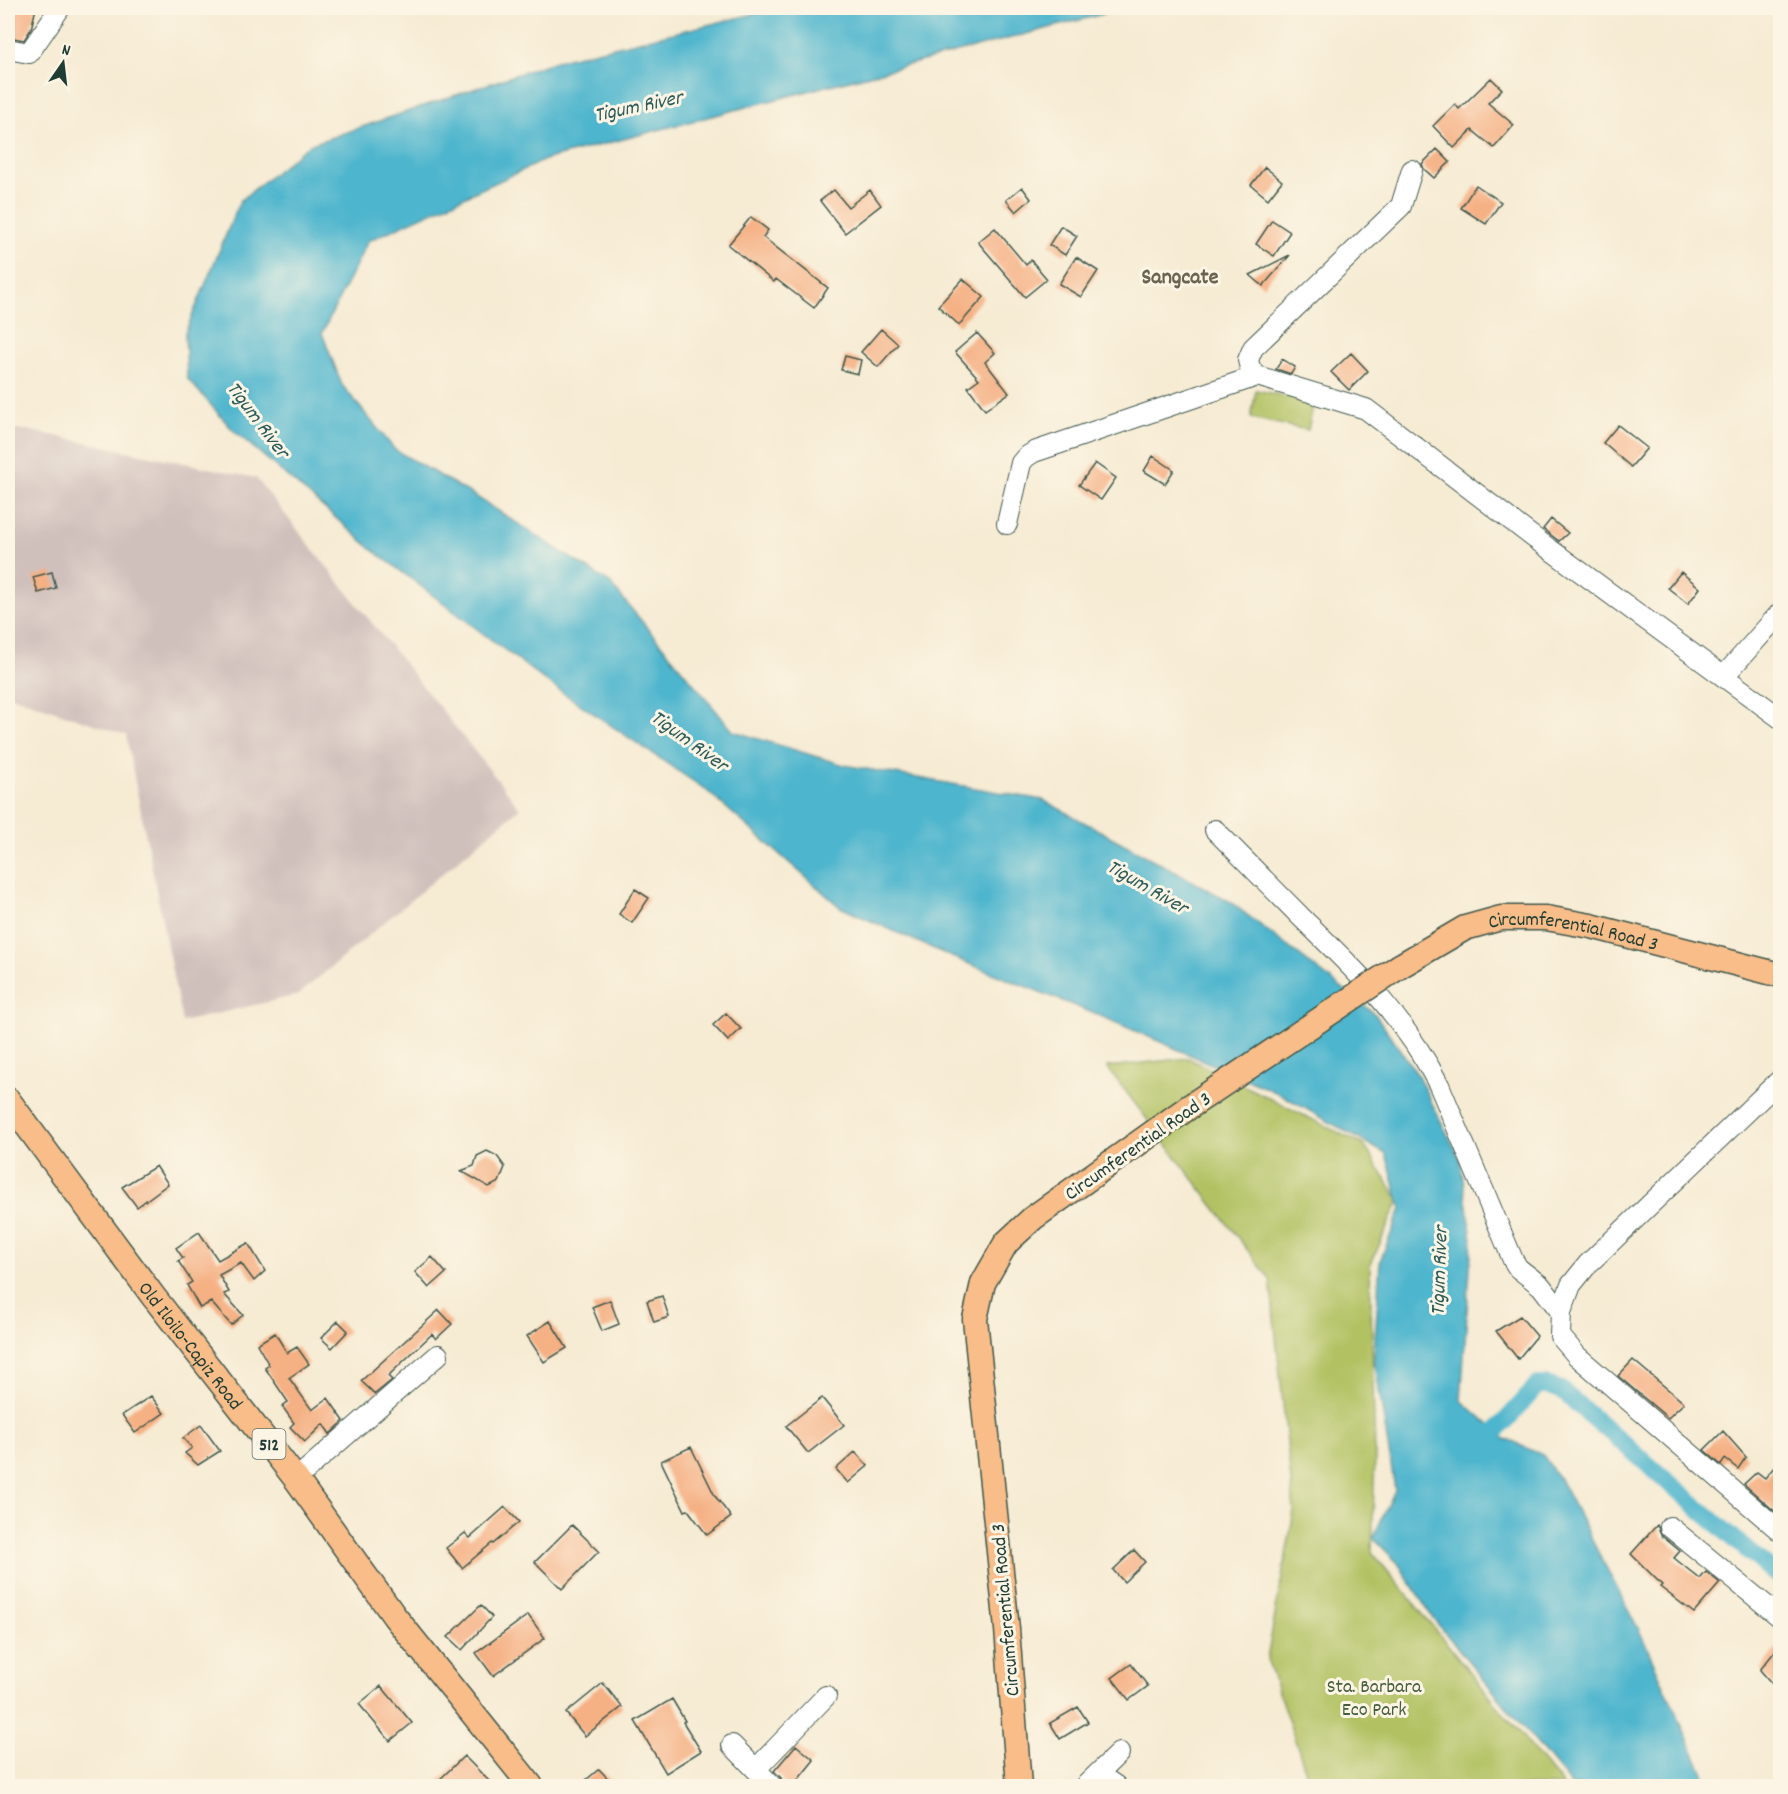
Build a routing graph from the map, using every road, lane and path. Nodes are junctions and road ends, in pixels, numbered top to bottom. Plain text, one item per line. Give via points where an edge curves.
1 (60, 8) edge
2 (8, 49) edge
3 (1412, 170) dead end
4 (1257, 376) junction
5 (1007, 524) dead end
6 (1780, 613) edge
7 (1724, 676) junction
8 (1780, 718) edge
9 (1215, 830) dead end
10 (1780, 975) edge
11 (1780, 1080) edge
12 (8, 1100) edge
13 (1561, 1311) junction
14 (438, 1355) dead end
15 (296, 1479) junction
16 (1670, 1527) dead end
17 (1780, 1531) edge
18 (1780, 1617) edge
19 (826, 1696) dead end
20 (732, 1745) dead end
21 (1119, 1753) dead end
22 (756, 1769) junction
23 (1091, 1780) edge
24 (531, 1786) edge
25 (772, 1786) edge
26 (1019, 1786) edge
27 (1116, 1786) edge

1 - 2 street via 29,53
3 - 4 street via 1401,206 1253,348 1248,360
4 - 5 street via 1034,452 1021,464
4 - 7 street via 1366,409
6 - 7 street
7 - 8 street
9 - 13 street via 1368,982 1408,1032 1439,1085 1513,1260
10 - 26 main road, Circumferential Road 3, bridge via 1546,918 1501,918 1465,928 1400,966 1190,1107 1033,1218 1006,1243 983,1283 975,1319
11 - 13 street via 1588,1264 1571,1286
12 - 15 main road, Old Iloilo-Capiz Road / 512 via 153,1296
13 - 17 street via 1560,1336 1577,1356
14 - 15 street
15 - 24 main road, Old Iloilo-Capiz Road / 512 via 395,1617
16 - 18 street
19 - 22 street
20 - 22 street
21 - 23 street
22 - 25 street
23 - 27 street

